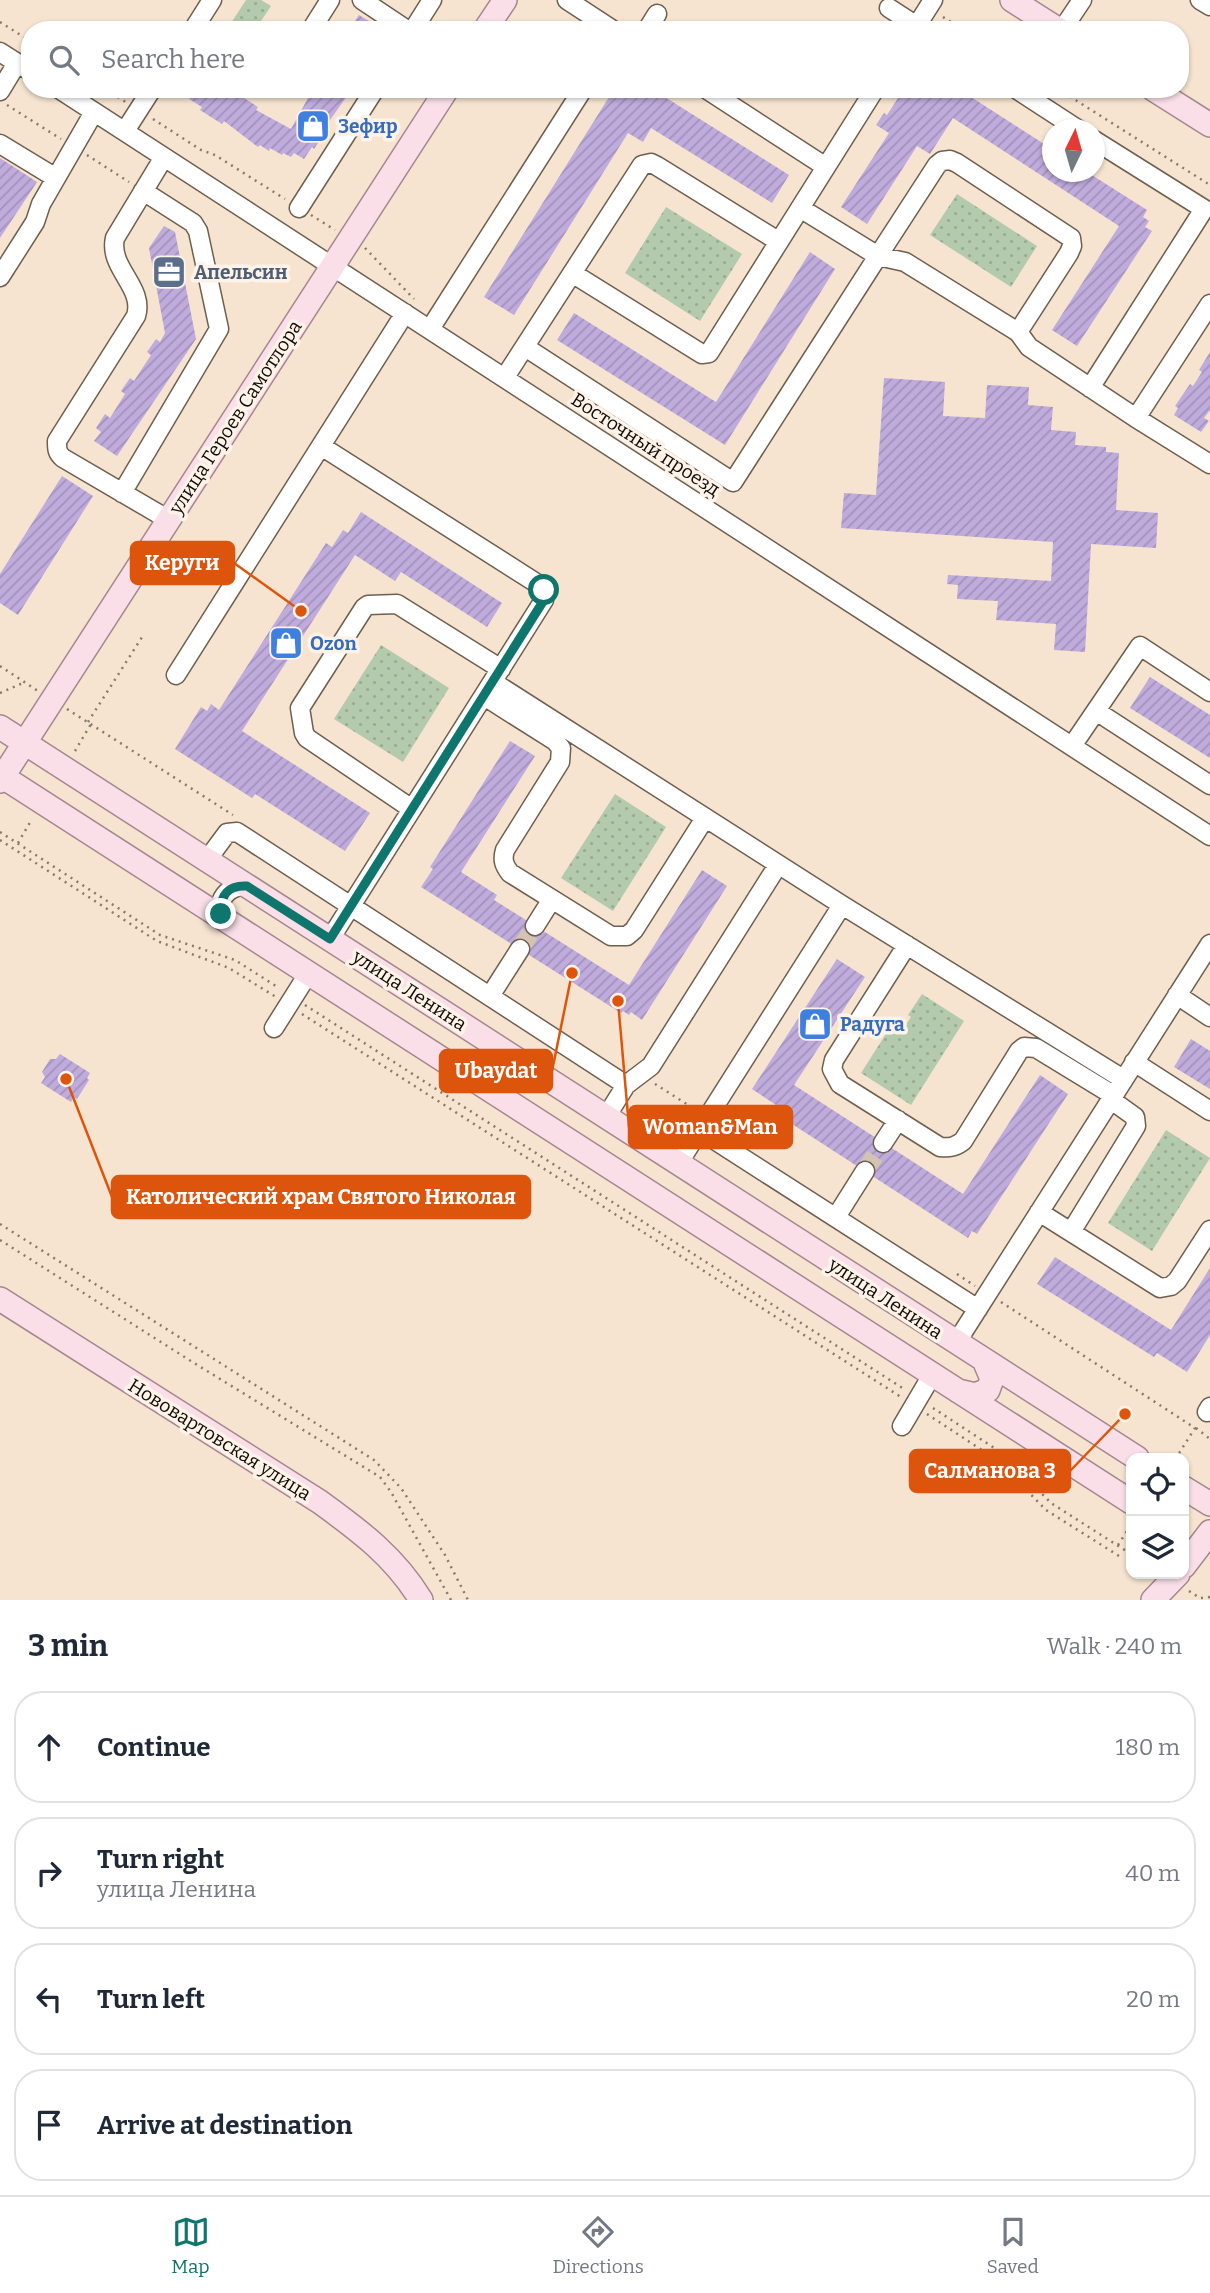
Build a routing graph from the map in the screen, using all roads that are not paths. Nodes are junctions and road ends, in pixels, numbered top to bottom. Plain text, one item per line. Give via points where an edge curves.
1 (212, 0) edge
2 (330, 0) edge
3 (362, 0) edge
4 (432, 0) edge
5 (505, 0) edge
6 (567, 0) edge
7 (933, 0) edge
8 (1012, 0) edge
9 (1082, 0) edge
10 (1200, 0) edge
11 (1210, 6) edge
12 (889, 8) dead end
13 (657, 14) dead end
14 (199, 21) edge
15 (317, 21) edge
16 (394, 21) edge
17 (419, 21) edge
18 (491, 21) edge
19 (599, 21) edge
20 (653, 21) edge
21 (908, 21) edge
22 (922, 21) edge
23 (1046, 21) edge
24 (1067, 21) edge
25 (0, 52) edge
26 (21, 65) edge
27 (21, 70) edge
28 (0, 91) edge
29 (73, 98) edge
30 (146, 98) edge
31 (369, 98) edge
32 (441, 98) edge
33 (577, 98) edge
34 (720, 98) edge
35 (869, 98) edge
36 (1030, 98) edge
37 (1167, 98) edge
38 (94, 112) junction
39 (1062, 119) edge
40 (1210, 125) edge
41 (125, 131) junction
42 (0, 144) edge
43 (1105, 147) edge
44 (164, 157) junction
45 (825, 167) junction
46 (56, 178) junction
47 (143, 191) junction
48 (299, 208) dead end
49 (800, 208) junction
50 (778, 242) junction
51 (878, 256) junction
52 (333, 265) junction
53 (572, 273) junction
54 (0, 277) edge
55 (1210, 304) edge
56 (405, 313) junction
57 (430, 329) junction
58 (1018, 332) junction
59 (525, 347) junction
60 (505, 377) junction
61 (1090, 388) junction
62 (1136, 418) junction
63 (321, 446) junction
64 (1210, 464) edge
65 (122, 493) junction
66 (169, 520) junction
67 (176, 674) dead end
68 (492, 682) junction
69 (1210, 692) edge
70 (1096, 711) junction
71 (0, 727) edge
72 (25, 743) junction
73 (1072, 746) junction
74 (1, 778) edge
75 (1210, 785) edge
76 (412, 809) junction
77 (705, 818) junction
78 (1210, 836) edge
79 (208, 860) junction
80 (778, 865) junction
81 (247, 886) junction
82 (552, 900) junction
83 (842, 905) junction
84 (351, 906) junction
85 (224, 920) junction
86 (535, 926) tunnel mouth
87 (330, 939) junction
88 (1210, 944) edge
89 (906, 945) junction
90 (520, 949) tunnel mouth
91 (308, 974) junction
92 (1177, 995) junction
93 (490, 996) junction
94 (1210, 1017) edge
95 (274, 1028) dead end
96 (1134, 1062) junction
97 (1123, 1079) junction
98 (626, 1084) junction
99 (1111, 1097) junction
100 (1210, 1111) edge
101 (606, 1117) junction
102 (898, 1120) junction
103 (699, 1130) junction
104 (883, 1143) tunnel mouth
105 (678, 1164) junction
106 (864, 1171) tunnel mouth
107 (1039, 1212) junction
108 (836, 1217) junction
109 (1071, 1232) junction
110 (1207, 1240) edge
111 (0, 1299) edge
112 (978, 1309) junction
113 (957, 1343) junction
114 (984, 1360) junction
115 (932, 1375) junction
116 (958, 1391) junction
117 (902, 1426) dead end
118 (1129, 1453) edge
119 (1189, 1491) edge
120 (1126, 1499) edge
121 (1210, 1504) edge
122 (1198, 1537) edge
123 (1189, 1556) edge
124 (1173, 1579) edge
125 (421, 1600) edge
126 (1153, 1600) edge

1 - 14 street
2 - 15 street
3 - 16 street
4 - 17 street
5 - 18 main road
6 - 19 street
7 - 22 street
8 - 23 main road
9 - 24 street
10 - 11 street
12 - 21 street
13 - 20 street
25 - 26 street
27 - 28 street
29 - 38 street, Восточный проезд
30 - 41 street
31 - 48 street
32 - 52 main road, улица Героев Самотлора
33 - 57 street
34 - 45 street
35 - 45 street
36 - 39 street
37 - 40 main road
38 - 41 street, Восточный проезд
38 - 46 street
41 - 44 street, Восточный проезд
42 - 46 street
43 - 61 street via 1204,209
44 - 47 street
44 - 52 street, Восточный проезд
45 - 49 street
46 - 54 street
47 - 65 street via 193,223 198,231 219,329
47 - 65 street via 113,247 138,300 136,316 57,441 63,458
49 - 50 street
49 - 51 street
50 - 53 street via 650,163 637,170
50 - 53 street via 709,353 702,354
51 - 58 street via 905,262
51 - 58 street via 937,166 942,161 957,163 1071,238 1069,253
51 - 59 street via 733,482
52 - 56 street, Восточный проезд
52 - 66 main road, улица Героев Самотлора
53 - 59 street
55 - 62 street
56 - 57 street, Восточный проезд
56 - 63 street
57 - 60 street, Восточный проезд
58 - 61 street via 1029,347
59 - 60 street
60 - 73 street, Восточный проезд
61 - 62 street
62 - 64 street
63 - 67 street
63 - 68 street via 544,590 544,600
65 - 66 street
66 - 72 main road, улица Героев Самотлора
68 - 76 street
68 - 76 street via 397,604 368,605 300,708 307,738
68 - 77 street
68 - 82 street via 561,748 560,762 503,859 510,873
69 - 70 street via 1140,646
70 - 73 street
70 - 75 street
71 - 72 main road, улица Ленина
72 - 74 main road, улица Героев Самотлора
72 - 79 main road, улица Ленина
73 - 78 street, Восточный проезд
74 - 85 main road, улица Ленина
76 - 84 street
77 - 80 street
77 - 82 street via 627,936 611,936
79 - 81 main road, улица Ленина
79 - 84 street via 227,833 237,832
80 - 83 street
80 - 98 street via 651,1066
81 - 85 street via 233,887 224,894 220,906
81 - 87 main road, улица Ленина
82 - 86 street
83 - 89 street
83 - 103 street
84 - 87 street
84 - 93 street
85 - 91 main road, улица Ленина
87 - 101 main road, улица Ленина
88 - 92 street
89 - 97 street
89 - 102 street via 832,1069 840,1083
90 - 93 street
91 - 95 street
91 - 115 main road, улица Ленина
92 - 94 street
92 - 96 street
93 - 98 street
96 - 97 street
96 - 100 street
97 - 99 street
98 - 101 street
99 - 102 street via 1030,1046 1019,1051 956,1147 940,1147
99 - 107 street
99 - 109 street via 1135,1116 1136,1126
101 - 105 main road, улица Ленина
102 - 104 street
103 - 105 street
103 - 108 street
105 - 113 main road, улица Ленина
106 - 108 street
107 - 109 street
107 - 112 street
108 - 112 street
109 - 110 street via 1160,1288 1177,1281
111 - 125 main road, Нововартовская улица via 320,1502 366,1535 405,1574
112 - 113 street
113 - 114 main road, улица Ленина
114 - 116 main road via 992,1379 988,1390 975,1395
114 - 118 main road, улица Ленина
115 - 116 main road, улица Ленина
115 - 117 street
116 - 120 main road, улица Ленина
119 - 121 main road
122 - 123 main road
124 - 126 main road

